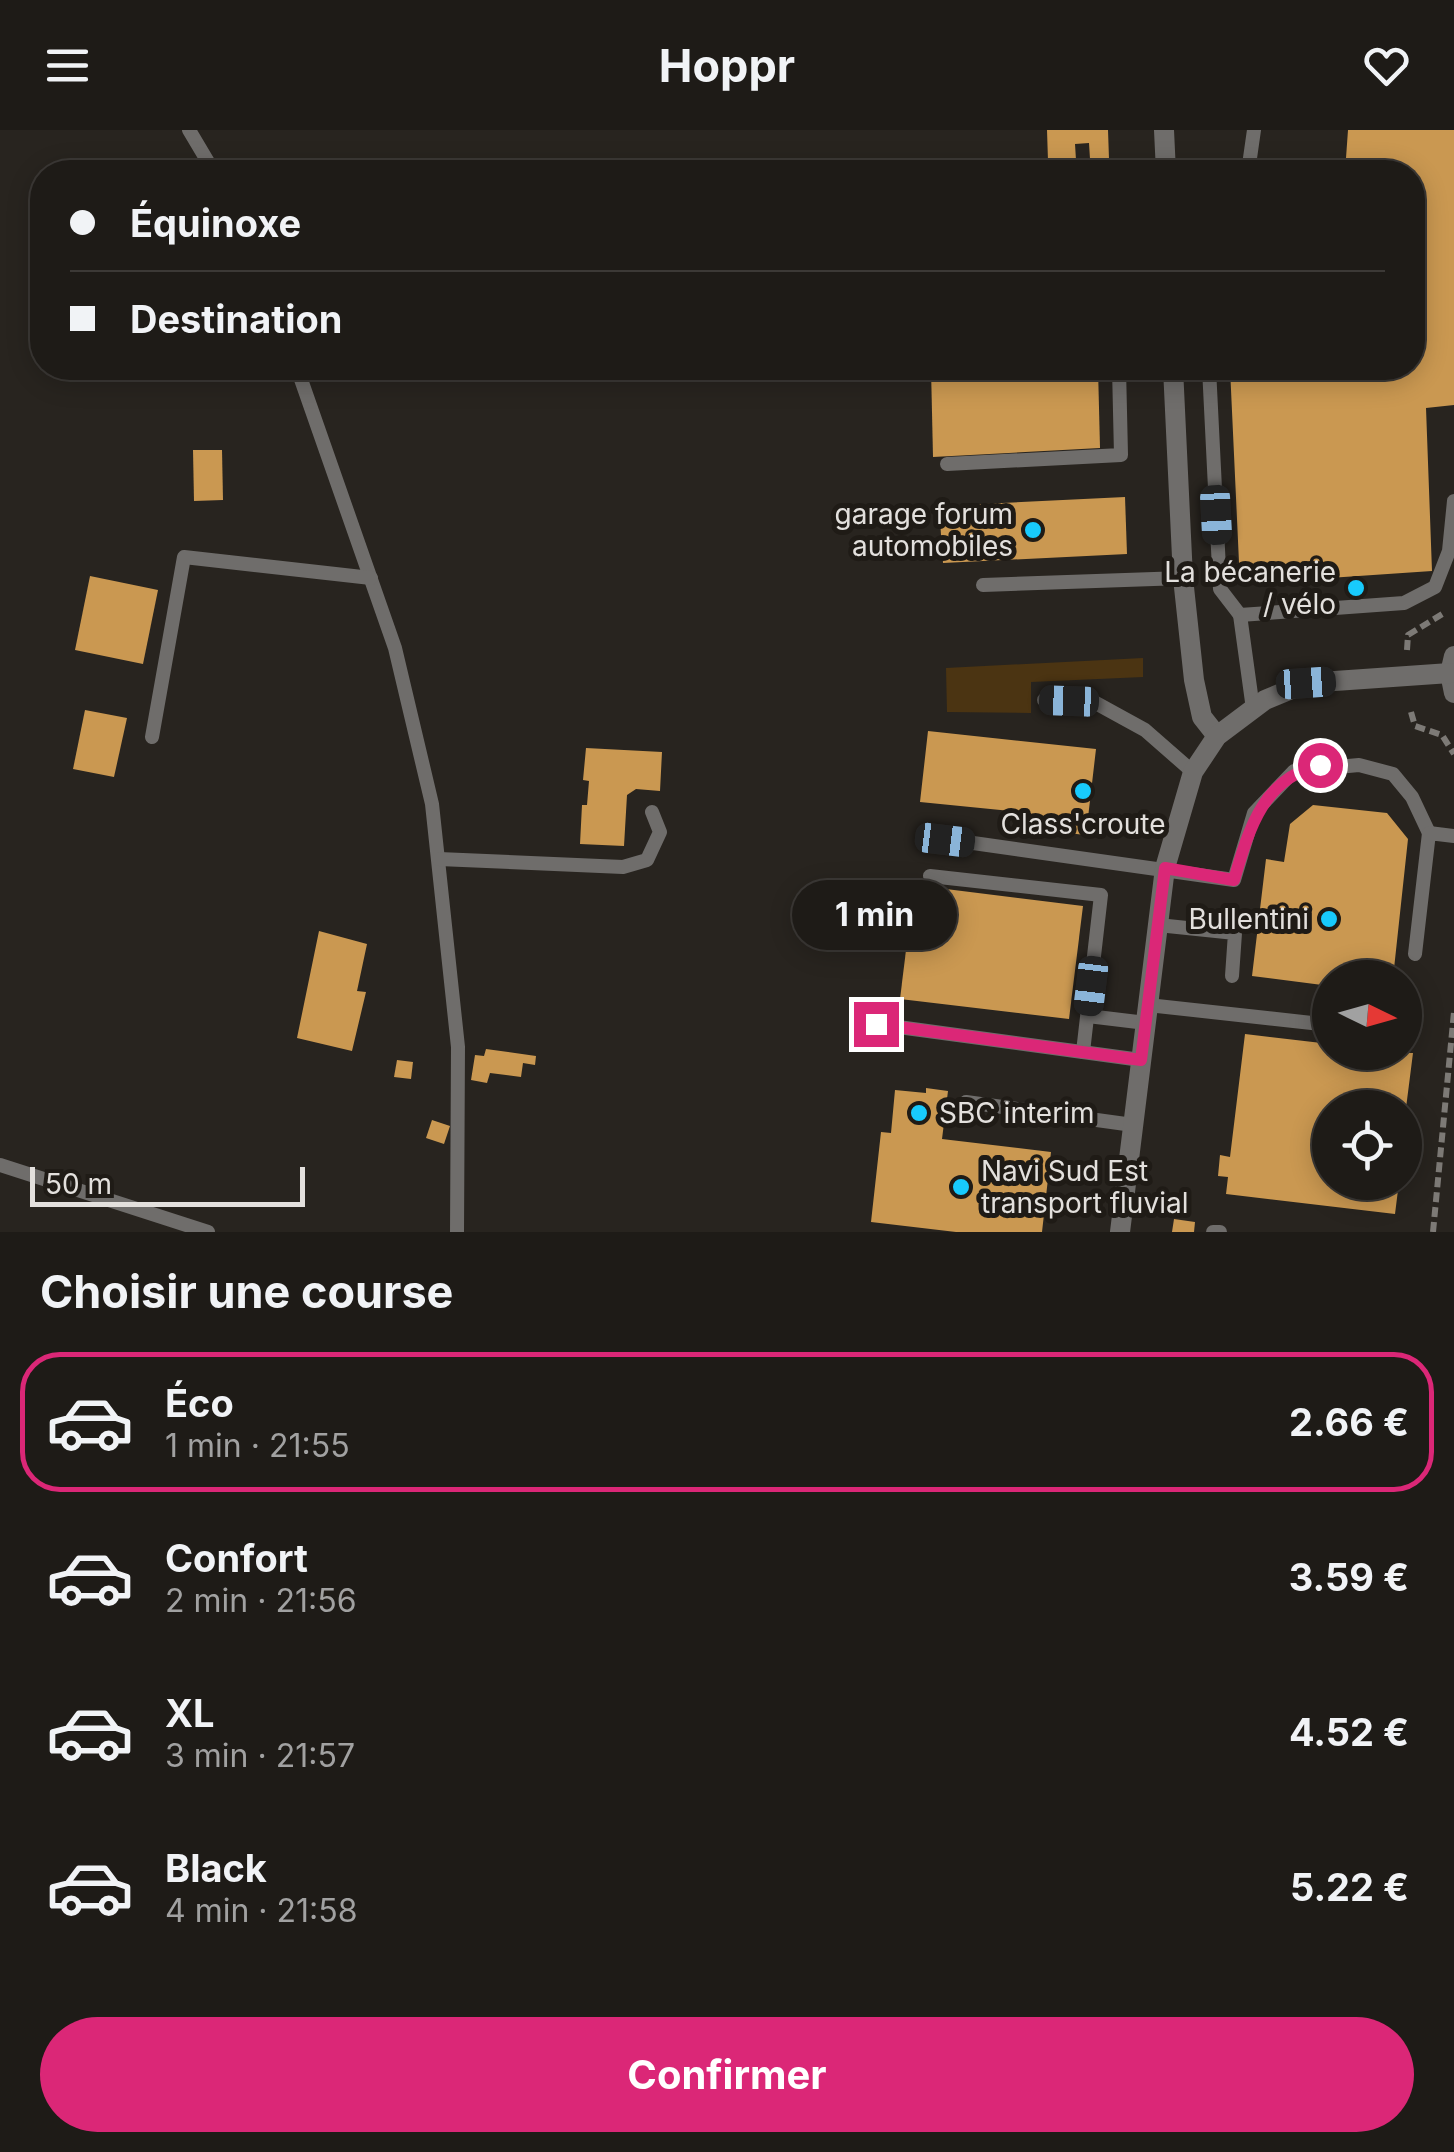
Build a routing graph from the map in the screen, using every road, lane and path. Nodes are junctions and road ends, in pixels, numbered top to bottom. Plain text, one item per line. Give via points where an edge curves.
1 (189, 130) edge
2 (1164, 130) edge
3 (1254, 130) edge
4 (207, 160) edge
5 (1165, 160) edge
6 (1250, 160) edge
7 (301, 380) edge
8 (1119, 380) edge
9 (1175, 380) edge
10 (1210, 380) edge
11 (947, 464) dead end
12 (1454, 501) edge
13 (371, 578) junction
14 (1183, 578) junction
15 (983, 585) dead end
16 (1454, 600) edge
17 (1240, 615) junction
18 (1407, 651) dead end
19 (1453, 674) edge
20 (1044, 700) dead end
21 (1253, 709) junction
22 (1412, 712) dead end
23 (1217, 736) junction
24 (152, 737) dead end
25 (1454, 754) edge
26 (1193, 772) junction
27 (652, 812) dead end
28 (1429, 832) junction
29 (1454, 836) edge
30 (945, 840) dead end
31 (439, 859) junction
32 (1165, 868) junction
33 (930, 876) dead end
34 (1158, 925) junction
35 (1415, 954) dead end
36 (1232, 976) dead end
37 (1454, 1012) edge
38 (1147, 1014) junction
39 (1088, 1016) junction
40 (876, 1024) dead end
41 (1312, 1024) edge
42 (1083, 1052) junction
43 (1141, 1060) junction
44 (966, 1102) dead end
45 (1133, 1126) junction
46 (0, 1164) edge
47 (208, 1232) edge
48 (456, 1232) edge
49 (1120, 1232) edge
50 (1433, 1232) edge

1 - 4 lane
2 - 5 street
3 - 6 lane
7 - 13 lane
8 - 11 lane via 1121,456
9 - 14 street
10 - 17 lane via 1220,588
12 - 17 lane via 1450,551 1435,587 1404,603
13 - 24 lane via 184,557
13 - 31 lane via 395,648
14 - 15 lane
14 - 23 street via 1194,680 1202,717
16 - 18 path via 1437,621 1408,635
17 - 21 lane
19 - 21 street via 1306,683
20 - 26 lane via 1094,702 1145,730
21 - 23 street
22 - 25 path via 1415,726 1442,736
23 - 26 street
26 - 32 street
27 - 31 lane via 660,832 647,860 623,867
28 - 29 lane
28 - 32 lane via 1393,774 1320,765 1294,771 1254,813 1234,880
28 - 35 lane
30 - 32 lane
31 - 48 lane via 458,1048
32 - 34 street
33 - 39 lane via 1102,895
34 - 36 lane via 1235,934
34 - 38 street
37 - 50 path
38 - 39 lane
38 - 41 lane
38 - 43 street
39 - 42 lane
40 - 42 lane
42 - 43 lane
43 - 45 street
44 - 45 lane
45 - 49 street
46 - 47 lane

